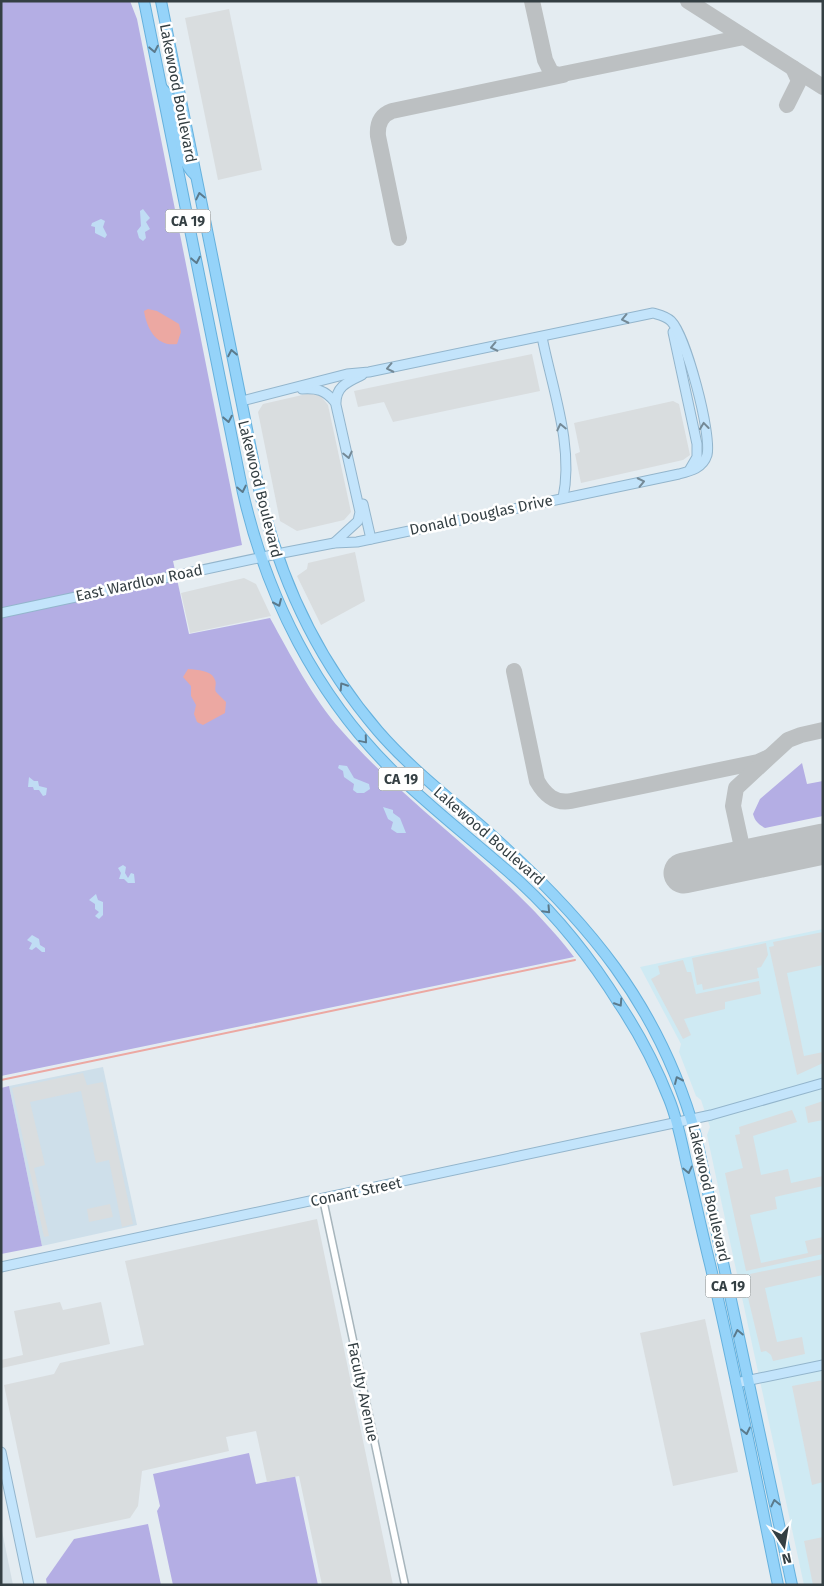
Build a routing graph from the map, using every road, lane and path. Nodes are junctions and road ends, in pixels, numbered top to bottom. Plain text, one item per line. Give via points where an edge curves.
1 (144, 1) edge
2 (161, 1) edge
3 (162, 88) junction
4 (196, 175) junction
5 (542, 337) junction
6 (369, 372) junction
7 (289, 390) junction
8 (242, 400) junction
9 (335, 402) junction
10 (355, 488) junction
11 (563, 498) junction
12 (371, 539) junction
13 (334, 543) junction
14 (277, 554) junction
15 (260, 558) junction
16 (1, 612) edge
17 (606, 953) junction
18 (592, 962) junction
19 (823, 1083) edge
20 (692, 1119) junction
21 (676, 1122) junction
22 (323, 1199) junction
23 (1, 1267) edge
24 (823, 1365) edge
25 (748, 1381) junction
26 (736, 1383) junction
27 (1, 1452) edge
28 (3, 1469) edge
29 (29, 1585) edge
30 (405, 1585) edge
31 (778, 1585) edge
32 (792, 1585) edge

1 -> 3 main road, Lakewood Boulevard / CA 19
2 - 4 main road, Lakewood Boulevard / CA 19
3 - 4 main road via 173,101 186,165
3 -> 15 main road, Lakewood Boulevard / CA 19 via 243,492
8 -> 4 main road, Lakewood Boulevard / CA 19
5 -> 6 street, Donald Douglas Drive
11 -> 5 street via 566,452
11 -> 5 street, Donald Douglas Drive via 685,472 703,463 707,450 704,418 682,340 671,322 662,315 653,313
6 - 7 street via 347,374
6 - 9 street via 342,385
7 - 8 street
7 - 9 street via 323,390
8 - 14 main road, Lakewood Boulevard / CA 19 via 259,489
9 -> 10 street
10 - 12 street via 362,500
10 - 13 street via 360,512 358,521
11 - 12 street, Donald Douglas Drive
12 - 13 street, Donald Douglas Drive
13 - 14 street, Donald Douglas Drive
14 - 15 street, East Wardlow Road
17 -> 14 main road, Lakewood Boulevard / CA 19 via 560,899 428,782 378,731 321,652
15 - 16 street, East Wardlow Road
15 -> 18 main road, Lakewood Boulevard / CA 19 via 288,626 307,660 365,741 417,794 522,884
17 - 18 main road
20 -> 17 main road, Lakewood Boulevard / CA 19 via 662,1043
18 -> 21 main road, Lakewood Boulevard / CA 19 via 647,1049
19 - 20 street, Conant Street
20 - 21 street, Conant Street
25 -> 20 main road, Lakewood Boulevard / CA 19
21 - 22 street, Conant Street
21 -> 26 main road, Lakewood Boulevard / CA 19
22 - 23 street, Conant Street
22 - 30 street, Faculty Avenue
24 - 25 street
25 - 26 street
32 -> 25 main road, Lakewood Boulevard / CA 19
26 -> 31 main road, Lakewood Boulevard / CA 19
27 - 28 street
28 - 29 street

